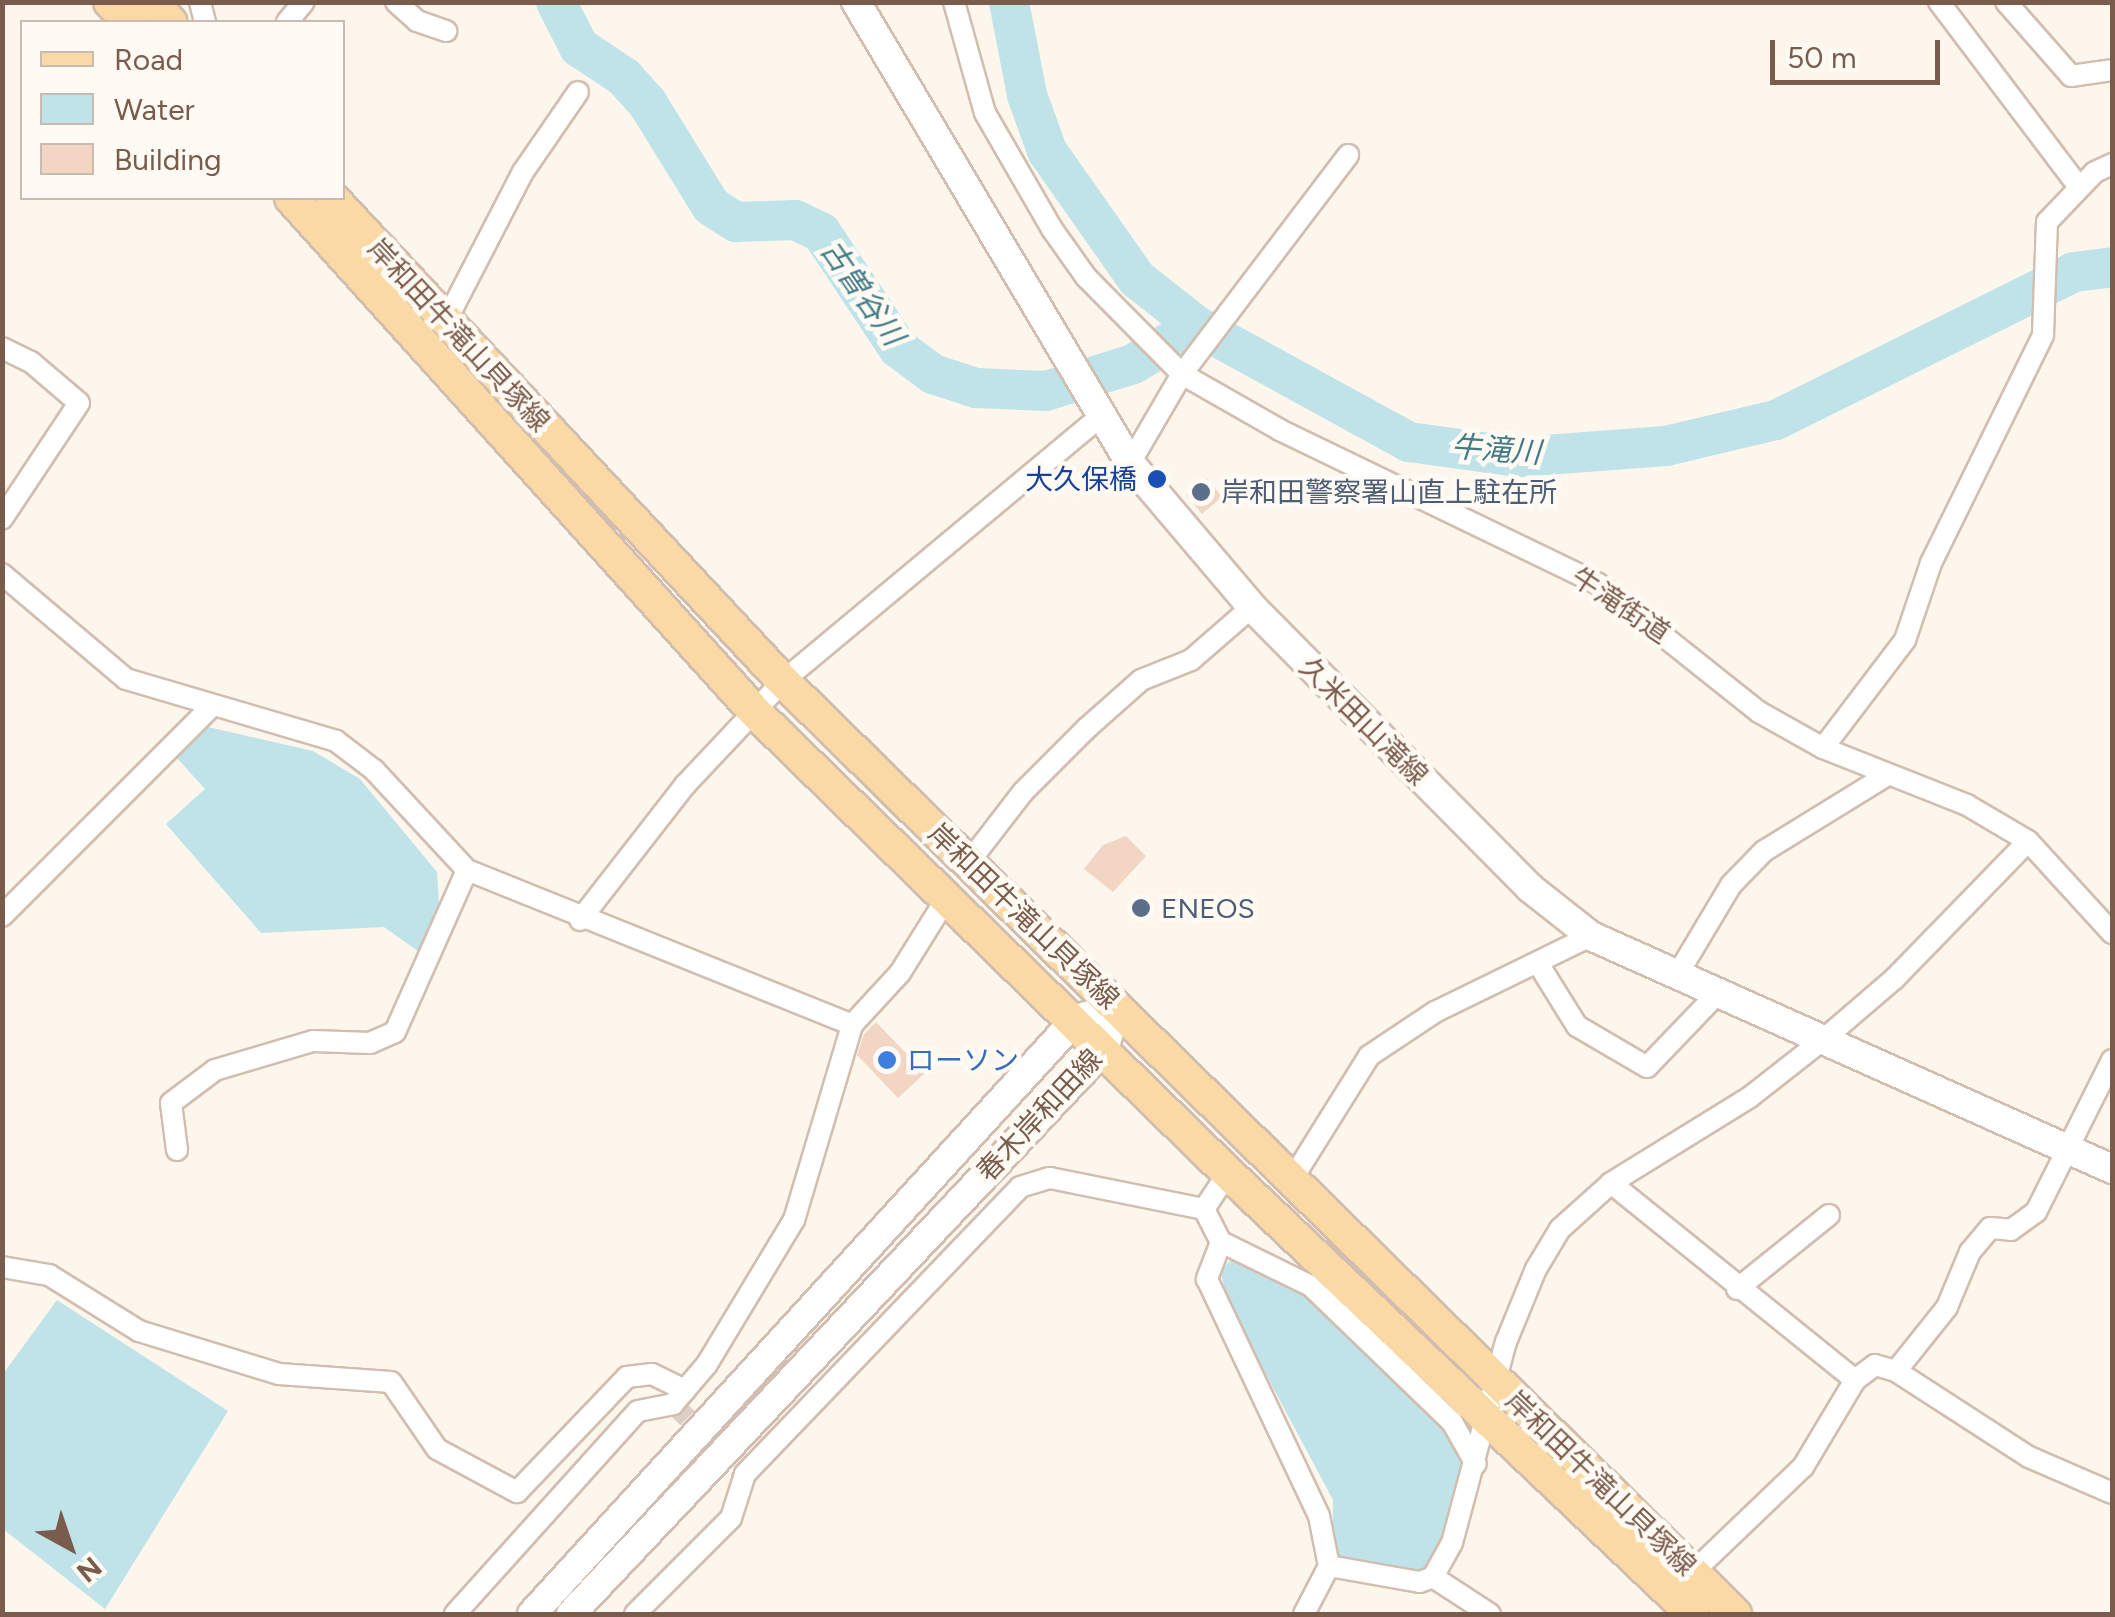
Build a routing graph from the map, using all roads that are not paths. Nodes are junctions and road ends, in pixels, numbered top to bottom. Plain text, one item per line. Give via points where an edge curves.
1 (396, 2) edge
2 (856, 2) edge
3 (954, 2) edge
4 (1938, 2) edge
5 (2006, 2) edge
6 (446, 32) dead end
7 (2112, 70) edge
8 (578, 92) dead end
9 (1348, 155) dead end
10 (2112, 164) edge
11 (2079, 187) junction
12 (293, 200) edge
13 (334, 200) edge
14 (446, 321) junction
15 (2, 348) edge
16 (1185, 369) junction
17 (1093, 408) junction
18 (1130, 463) junction
19 (2, 519) edge
20 (2, 574) edge
21 (1252, 607) junction
22 (783, 680) junction
23 (212, 705) junction
24 (754, 710) junction
25 (1823, 748) junction
26 (1886, 776) junction
27 (2028, 840) junction
28 (970, 862) junction
29 (467, 870) junction
30 (948, 896) junction
31 (2, 916) edge
32 (580, 920) junction
33 (2112, 932) edge
34 (1592, 936) junction
35 (1538, 964) junction
36 (1676, 977) junction
37 (1717, 994) junction
38 (1117, 1008) junction
39 (1076, 1019) junction
40 (852, 1024) junction
41 (1824, 1039) junction
42 (1104, 1049) junction
43 (2112, 1060) edge
44 (2064, 1148) junction
45 (177, 1150) dead end
46 (2112, 1169) edge
47 (1228, 1174) junction
48 (1291, 1181) junction
49 (1611, 1183) junction
50 (1204, 1210) junction
51 (1829, 1215) dead end
52 (1220, 1242) junction
53 (2, 1268) edge
54 (1738, 1289) junction
55 (1896, 1371) junction
56 (1494, 1379) junction
57 (1855, 1380) junction
58 (684, 1390) junction
59 (1486, 1411) junction
60 (1476, 1464) junction
61 (2112, 1493) edge
62 (1329, 1566) junction
63 (1433, 1577) junction
64 (1683, 1600) edge
65 (455, 1614) edge
66 (532, 1614) edge
67 (571, 1614) edge
68 (635, 1614) edge
69 (1304, 1614) edge
70 (1490, 1614) edge
71 (1735, 1614) edge

1 - 6 street via 417,21
2 - 17 street, 久米田山滝線
3 - 16 street, 牛滝街道 via 985,113 1026,186 1086,277
4 - 11 street
5 - 7 street via 2071,76
8 - 14 street via 523,172
9 - 16 street
10 - 11 street
11 - 25 street via 2044,234 2043,334 1931,563 1905,640
12 - 24 main road, 岸和田牛滝山貝塚線
13 - 14 main road, 岸和田牛滝山貝塚線
14 - 22 main road, 岸和田牛滝山貝塚線
15 - 19 street via 31,362 79,403
16 - 18 street
16 - 25 street, 牛滝街道 via 1280,430 1598,584 1760,712
17 - 18 street, 久米田山滝線
17 - 22 street
18 - 21 street, 久米田山滝線
20 - 23 street via 126,679
21 - 28 street via 1190,660 1141,680 1087,728 1023,792
21 - 34 street, 久米田山滝線 via 1530,888
22 - 24 street
22 - 28 main road, 岸和田牛滝山貝塚線
23 - 29 street via 276,718 336,741 374,770
23 - 31 street
24 - 30 main road, 岸和田牛滝山貝塚線
24 - 32 street via 674,798
25 - 26 street, 牛滝街道
26 - 27 street, 牛滝街道 via 1967,805
26 - 36 street via 1764,850 1731,886
27 - 33 street, 牛滝街道
27 - 41 street via 1894,980
28 - 38 main road, 岸和田牛滝山貝塚線
29 - 32 street
29 - 45 street via 395,1032 370,1043 298,1044 215,1070 171,1103
30 - 39 main road, 岸和田牛滝山貝塚線
30 - 40 street via 900,973
32 - 40 street
34 - 35 street
34 - 36 street, 久米田山滝線
35 - 37 street via 1577,1026 1646,1068
35 - 48 street via 1434,1012 1369,1056
36 - 37 street, 久米田山滝線
37 - 41 street, 久米田山滝線
38 - 39 street, 春木岸和田線
38 - 42 street, 春木岸和田線
38 - 48 main road, 岸和田牛滝山貝塚線
39 - 42 main road, 岸和田牛滝山貝塚線
39 - 66 street, 春木岸和田線
40 - 58 street via 794,1220
41 - 44 street, 久米田山滝線
41 - 49 street via 1750,1097
42 - 47 main road, 岸和田牛滝山貝塚線
42 - 67 street, 春木岸和田線
43 - 44 street
44 - 46 street, 久米田山滝線
44 - 55 street via 2036,1212 2011,1230 1990,1228 1970,1252 1947,1307
47 - 50 street
47 - 59 main road, 岸和田牛滝山貝塚線
48 - 56 main road, 岸和田牛滝山貝塚線
49 - 54 street
49 - 56 street via 1560,1229 1536,1269
50 - 52 street
50 - 68 street via 1050,1178 1020,1188 745,1474 731,1518
51 - 54 street
52 - 60 street via 1310,1286 1452,1422
52 - 62 street via 1208,1279 1319,1516
53 - 58 street via 49,1275 138,1332 279,1374 391,1382 437,1449 518,1492 626,1377 652,1374
54 - 57 street
55 - 57 street via 1875,1365
55 - 61 street via 2029,1457
56 - 59 street
56 - 64 main road, 岸和田牛滝山貝塚線
57 - 64 street via 1803,1468
58 - 65 street via 672,1404 638,1412
59 - 60 street
59 - 64 main road, 岸和田牛滝山貝塚線
60 - 63 street via 1452,1543
62 - 63 street via 1420,1582
62 - 69 street
63 - 70 street
64 - 71 main road, 岸和田牛滝山貝塚線

